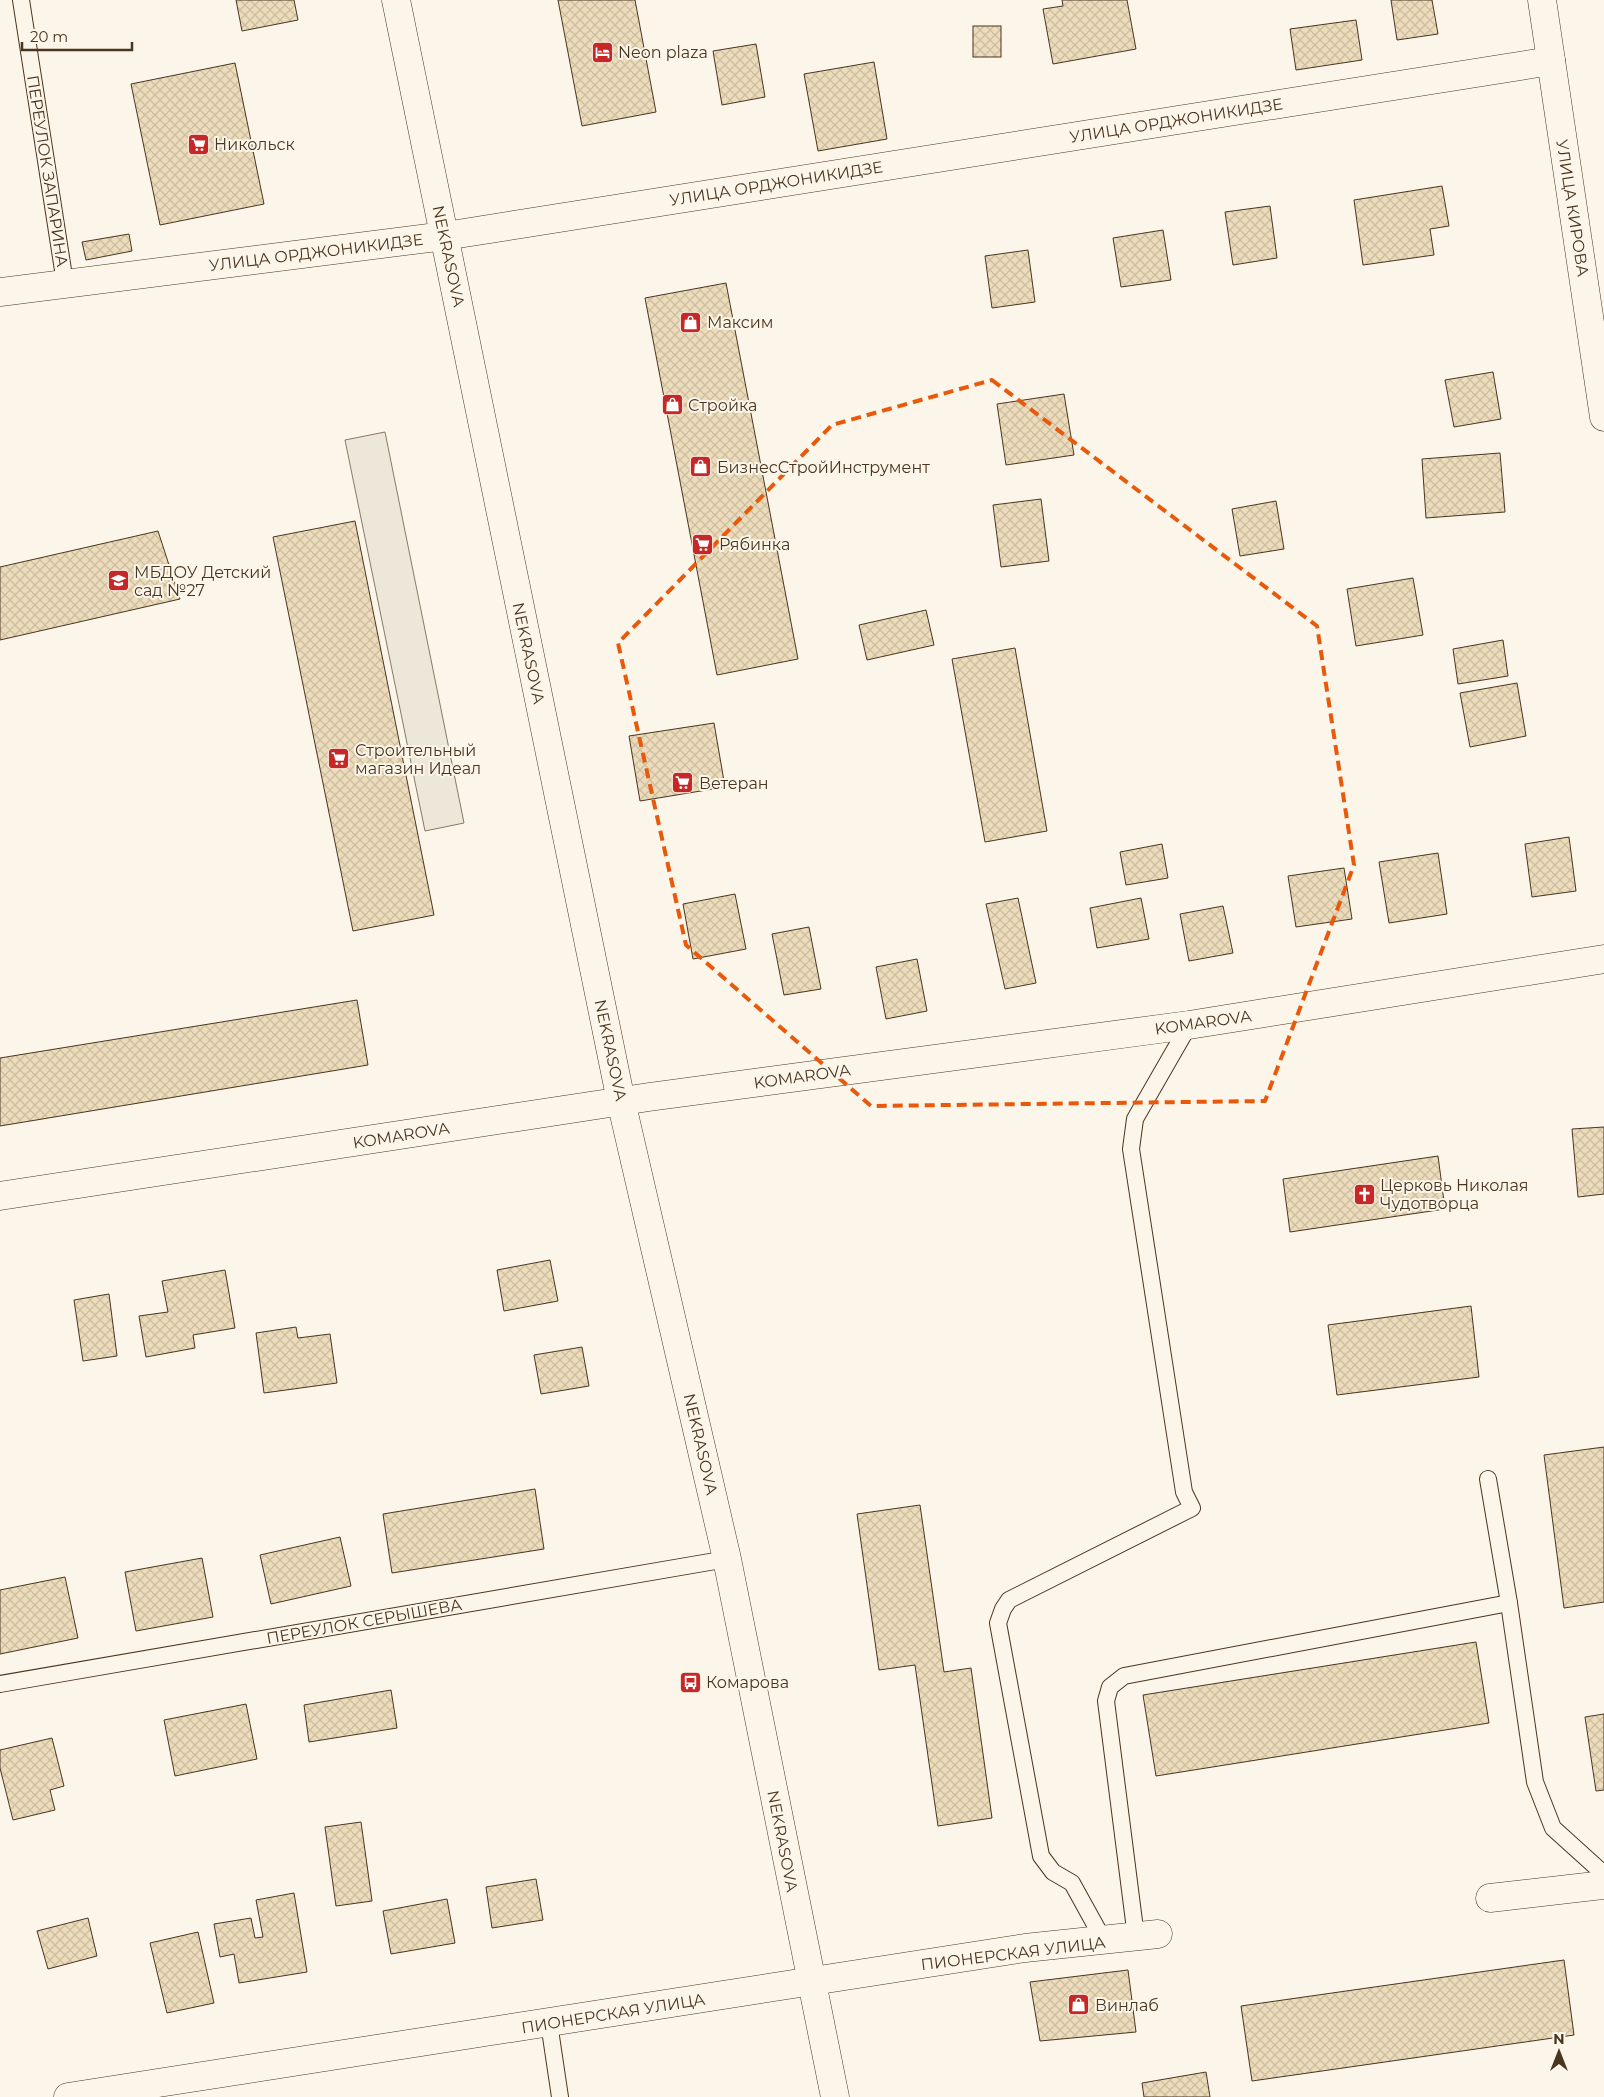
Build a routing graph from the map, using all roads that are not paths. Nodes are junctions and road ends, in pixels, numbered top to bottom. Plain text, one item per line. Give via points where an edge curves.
1 (21, 0) edge
2 (396, 0) edge
3 (1542, 0) edge
4 (1550, 61) junction
5 (445, 236) junction
6 (65, 283) junction
7 (0, 292) edge
8 (1604, 417) edge
9 (1604, 959) edge
10 (1189, 1025) junction
11 (621, 1101) junction
12 (0, 1196) edge
13 (1488, 1480) dead end
14 (727, 1559) junction
15 (1509, 1603) junction
16 (0, 1684) edge
17 (1604, 1874) edge
18 (1604, 1885) edge
19 (1490, 1898) dead end
20 (1147, 1936) joint
21 (1104, 1941) junction
22 (810, 1981) junction
23 (549, 2023) junction
24 (68, 2097) edge
25 (560, 2097) edge
26 (835, 2097) edge

1 - 6 lane, ПЕРЕУЛОК ЗАПАРИНА
2 - 5 main road, NEKRASOVA
3 - 4 main road, УЛИЦА КИРОВА
4 - 5 main road, УЛИЦА ОРДЖОНИКИДЗЕ
4 - 8 main road, УЛИЦА КИРОВА
5 - 6 main road, УЛИЦА ОРДЖОНИКИДЗЕ
5 - 11 main road, NEKRASOVA
6 - 7 main road, УЛИЦА ОРДЖОНИКИДЗЕ
9 - 10 main road, KOMAROVA
10 - 11 main road, KOMAROVA
10 - 21 lane via 1135,1118 1131,1149 1184,1492 1192,1508 1009,1600 998,1623 1041,1856 1053,1872 1072,1883
11 - 12 main road, KOMAROVA
11 - 14 main road, NEKRASOVA
13 - 15 lane
14 - 16 lane, ПЕРЕУЛОК СЕРЫШЕВА
14 - 22 main road, NEKRASOVA
15 - 17 lane via 1535,1782 1553,1828
15 - 20 lane via 1124,1676 1110,1687 1106,1701
18 - 19 main road
20 - 21 main road, ПИОНЕРСКАЯ УЛИЦА
21 - 22 main road, ПИОНЕРСКАЯ УЛИЦА via 1025,1948
22 - 23 main road, ПИОНЕРСКАЯ УЛИЦА
22 - 26 main road, NEKRASOVA
23 - 24 main road, ПИОНЕРСКАЯ УЛИЦА
23 - 25 lane

